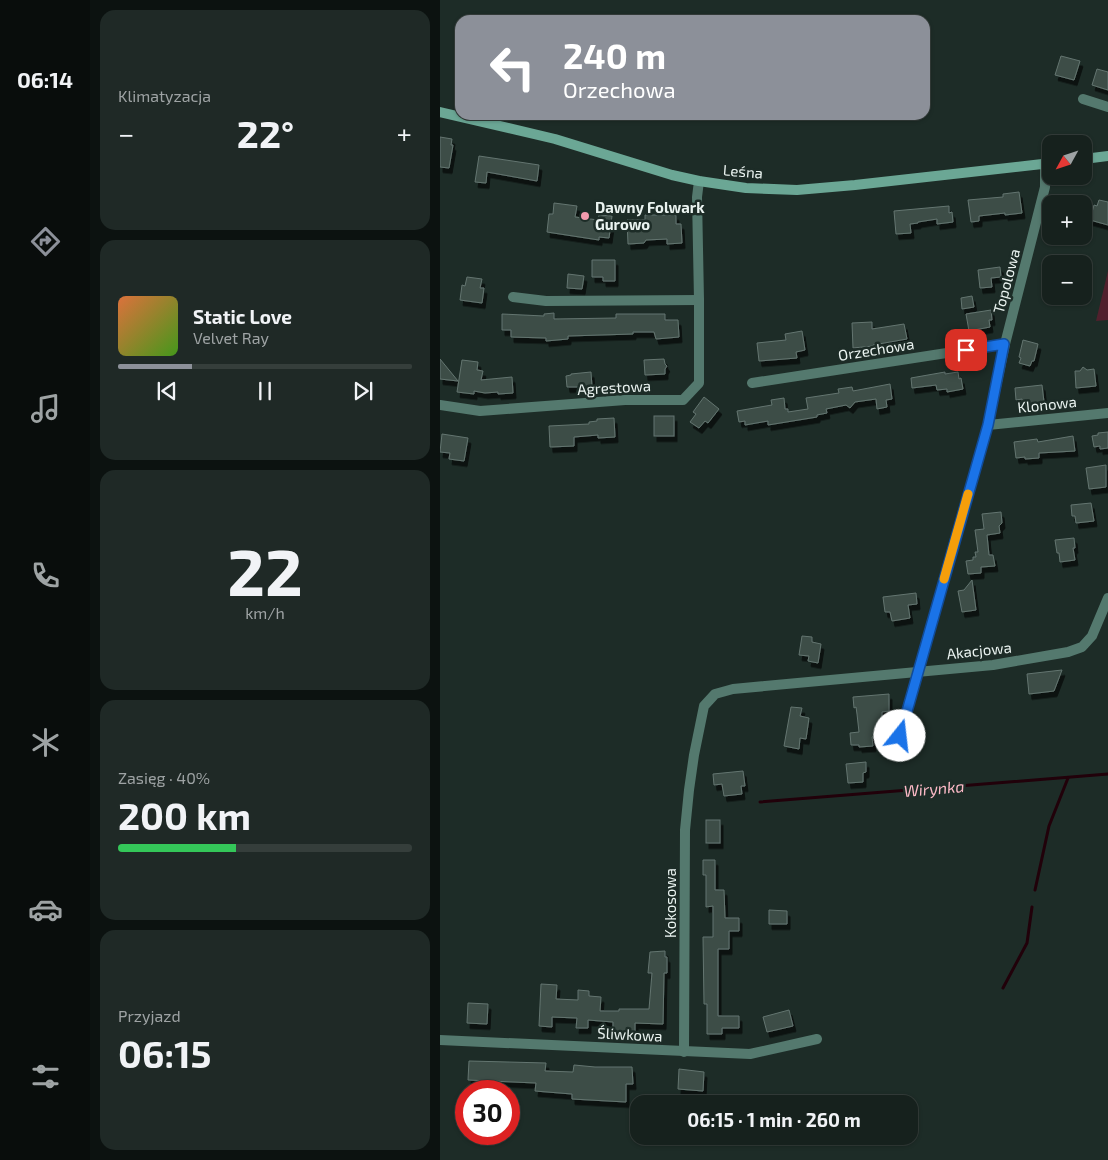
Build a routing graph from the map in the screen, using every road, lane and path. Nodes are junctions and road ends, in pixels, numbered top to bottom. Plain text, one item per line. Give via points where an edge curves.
1 (1083, 99) dead end
2 (1108, 107) edge
3 (440, 112) edge
4 (455, 116) edge
5 (474, 120) edge
6 (1108, 156) edge
7 (1092, 158) edge
8 (1042, 164) edge
9 (699, 181) junction
10 (1046, 185) edge
11 (513, 297) dead end
12 (699, 300) junction
13 (1004, 344) junction
14 (752, 383) dead end
15 (440, 405) edge
16 (1108, 413) edge
17 (988, 425) junction
18 (1108, 598) edge
19 (918, 671) junction
20 (733, 689) joint
21 (895, 752) dead end
22 (817, 1038) dead end
23 (440, 1040) edge
24 (684, 1052) junction

1 - 2 street
3 - 4 street, Leśna
5 - 9 street, Leśna via 555,139
6 - 7 street
8 - 9 street, Leśna via 797,190 746,188
9 - 12 street, Agrestowa
10 - 13 street, Topolowa
11 - 12 street
12 - 15 street, Agrestowa via 699,383 683,400 625,400 480,411
13 - 14 street, Orzechowa
13 - 17 street, Topolowa
16 - 17 street, Klonowa
17 - 19 street, Topolowa
18 - 19 street, Akacjowa via 1092,636 1082,647 993,665
19 - 20 street, Akacjowa
19 - 21 street, Topolowa
20 - 24 street, Kokosowa via 715,694 704,706 694,755 685,830
22 - 24 street, Śliwkowa via 750,1054
23 - 24 street, Śliwkowa

